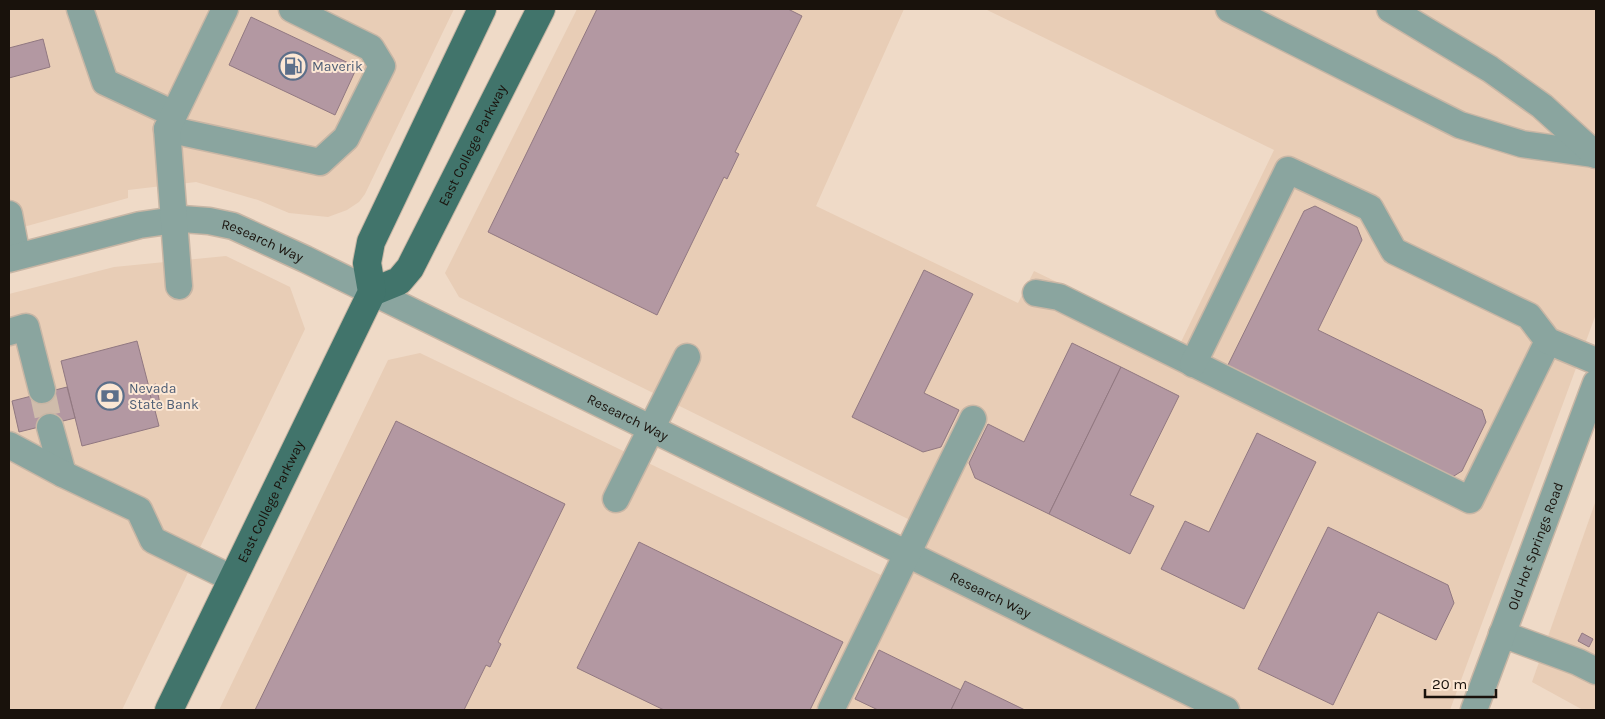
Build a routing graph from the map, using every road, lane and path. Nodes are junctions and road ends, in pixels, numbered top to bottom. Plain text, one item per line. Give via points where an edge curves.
1 (80, 9) edge
2 (225, 9) edge
3 (292, 9) edge
4 (482, 9) edge
5 (541, 9) edge
6 (1229, 9) edge
7 (1390, 9) edge
8 (170, 121) junction
9 (1595, 154) edge
10 (9, 214) edge
11 (174, 219) junction
12 (13, 258) edge
13 (179, 286) dead end
14 (372, 292) junction
15 (1036, 294) dead end
16 (18, 330) edge
17 (1548, 341) junction
18 (687, 357) dead end
19 (1596, 361) edge
20 (1193, 364) junction
21 (1596, 383) edge
22 (42, 390) tunnel mouth
23 (973, 419) dead end
24 (50, 427) tunnel mouth
25 (651, 428) junction
26 (9, 445) edge
27 (63, 474) junction
28 (616, 499) dead end
29 (907, 554) junction
30 (233, 579) junction
31 (1502, 634) junction
32 (1596, 671) edge
33 (169, 710) edge
34 (831, 710) edge
35 (1226, 710) edge
36 (1474, 710) edge

1 - 8 street via 105,82
2 - 8 street
3 - 8 street via 371,48 382,66 346,138 320,162
4 - 14 main road via 371,242 367,263
5 - 14 main road, East College Parkway via 410,268 399,281
6 - 9 street via 1460,126 1522,144
7 - 9 street via 1490,69 1542,106
8 - 11 street
10 - 12 street
11 - 12 street, Research Way
11 - 13 street
11 - 14 street, Research Way via 209,220 238,228
14 - 25 street, Research Way
14 - 30 main road, East College Parkway
15 - 20 street via 1059,297
16 - 22 street
17 - 19 street
17 - 20 street via 1470,500
17 - 20 street via 1529,316 1394,251 1370,208 1288,170
18 - 25 street
21 - 31 street, Old Hot Springs Road
23 - 29 street
24 - 27 street
25 - 28 street
25 - 29 street, Research Way
26 - 27 street
27 - 30 street via 139,510 153,540
29 - 34 street
29 - 35 street, Research Way
30 - 33 main road, East College Parkway
31 - 32 street
31 - 36 street, Old Hot Springs Road

